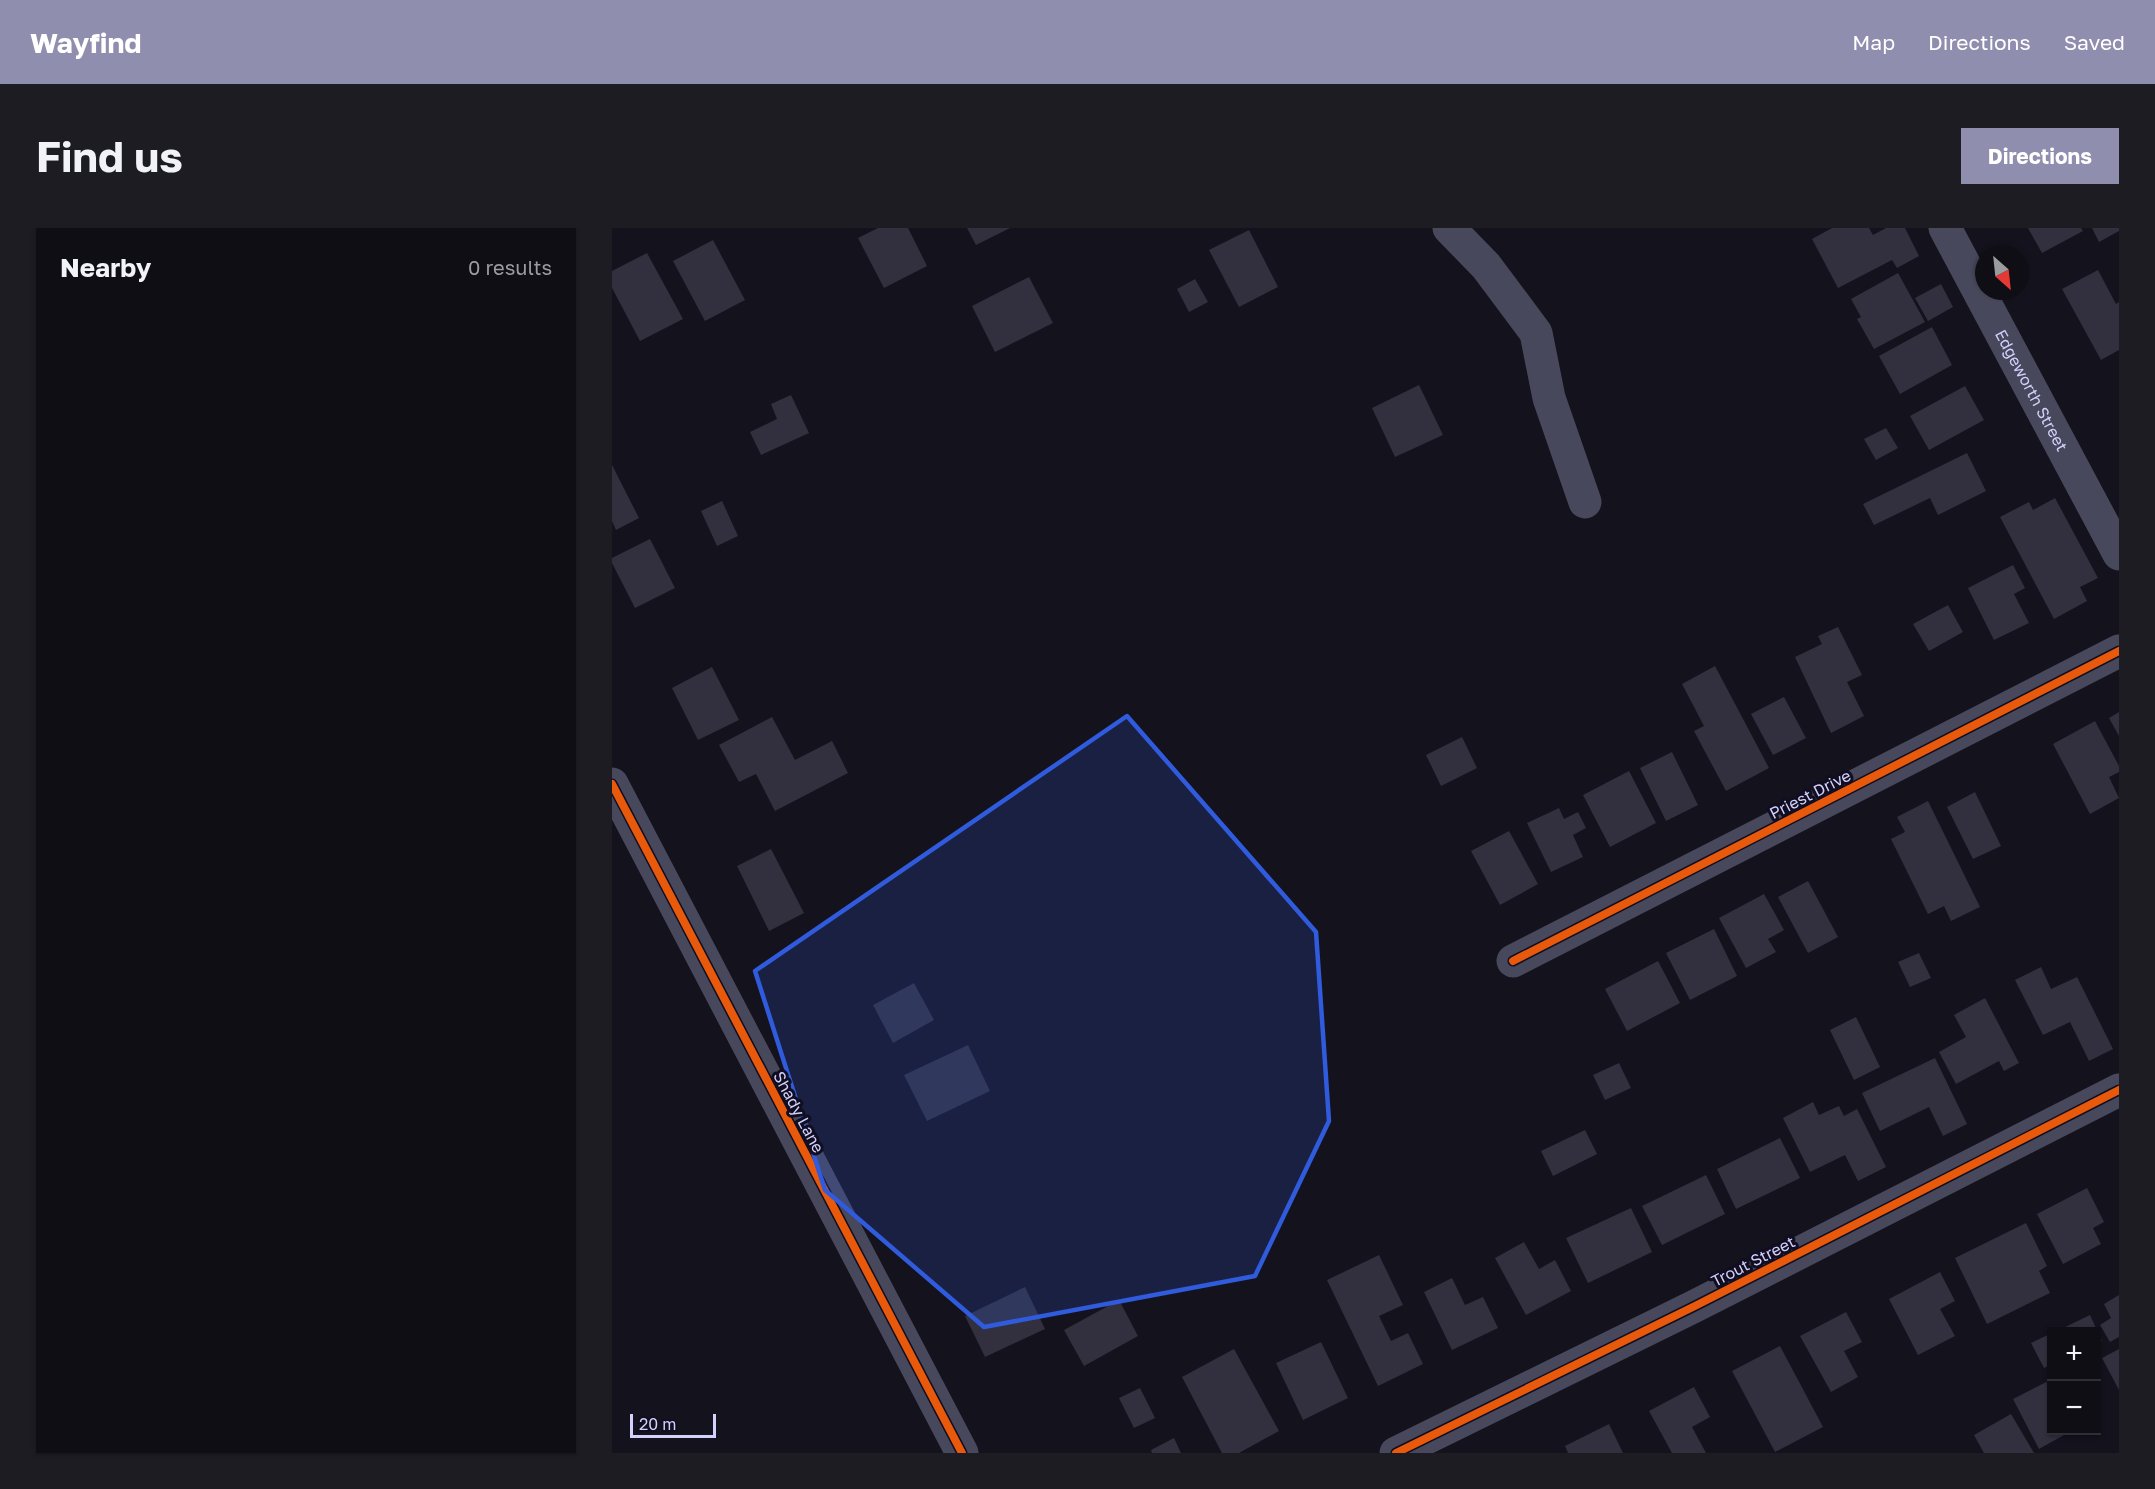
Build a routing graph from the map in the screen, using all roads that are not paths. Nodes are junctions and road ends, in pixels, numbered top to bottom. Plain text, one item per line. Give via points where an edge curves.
1 (1449, 228) edge
2 (1945, 228) edge
3 (1585, 502) dead end
4 (2119, 554) edge
5 (2119, 651) edge
6 (612, 784) edge
7 (1513, 961) dead end
8 (2119, 1090) edge
9 (962, 1453) edge
10 (1396, 1453) edge

1 - 3 street via 1486,266 1536,333 1550,398
2 - 4 street, Edgeworth Street
5 - 7 street, Priest Drive
6 - 9 street, Shady Lane
8 - 10 street, Trout Street

